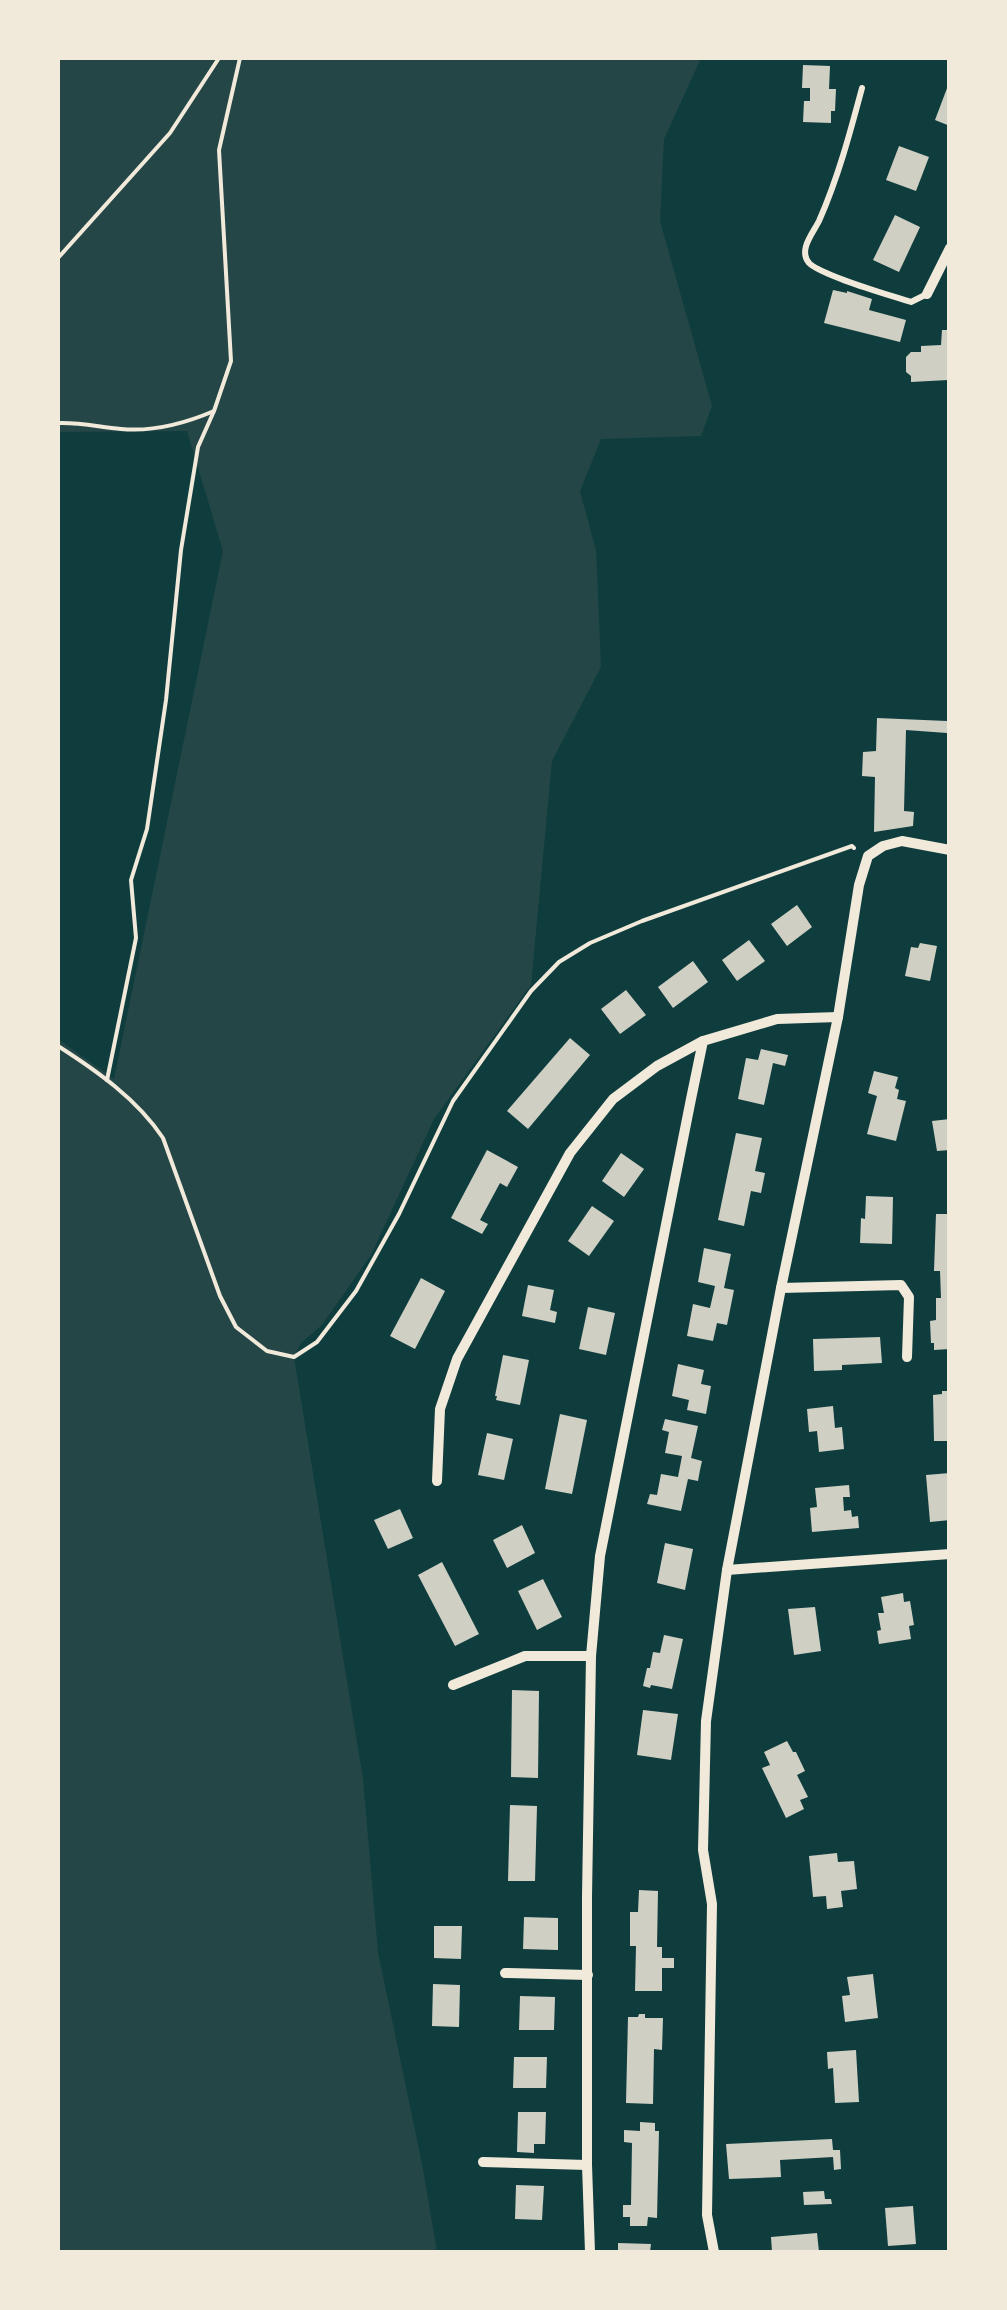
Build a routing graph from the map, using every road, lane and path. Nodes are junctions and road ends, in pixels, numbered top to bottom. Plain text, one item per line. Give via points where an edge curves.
1 (218, 58) edge
2 (240, 58) edge
3 (862, 88) dead end
4 (950, 248) edge
5 (58, 258) edge
6 (927, 294) joint
7 (214, 410) junction
8 (58, 423) edge
9 (950, 850) edge
10 (868, 856) junction
11 (838, 1018) junction
12 (703, 1041) junction
13 (58, 1046) edge
14 (107, 1080) junction
15 (781, 1288) junction
16 (907, 1358) dead end
17 (436, 1480) dead end
18 (950, 1554) edge
19 (727, 1570) junction
20 (591, 1656) junction
21 (453, 1685) dead end
22 (505, 1973) dead end
23 (588, 1975) junction
24 (482, 2162) dead end
25 (587, 2164) junction
26 (590, 2252) edge
27 (714, 2252) edge

1 - 5 path via 170,133
2 - 7 path via 219,150 230,360
3 - 6 lane via 806,256 810,265 911,302
4 - 6 street
7 - 8 path via 185,423 126,429
7 - 14 path via 198,448 181,550 158,756 132,880 136,938
9 - 10 street via 902,842
10 - 11 street
10 - 14 path via 852,846 813,858 642,920 559,962 530,991 454,1101 356,1292 317,1342 294,1357 266,1351 236,1327 164,1138
11 - 12 street via 776,1019
11 - 15 street
12 - 17 street via 613,1099 570,1153 457,1358 440,1409
12 - 20 street via 600,1556
13 - 14 path
15 - 16 street via 900,1286 909,1297
15 - 19 street
18 - 19 street
19 - 27 street via 706,1720 703,1850 712,1904 707,2215
20 - 21 street via 525,1656
20 - 23 street
22 - 23 street
23 - 25 street
24 - 25 street
25 - 26 street

